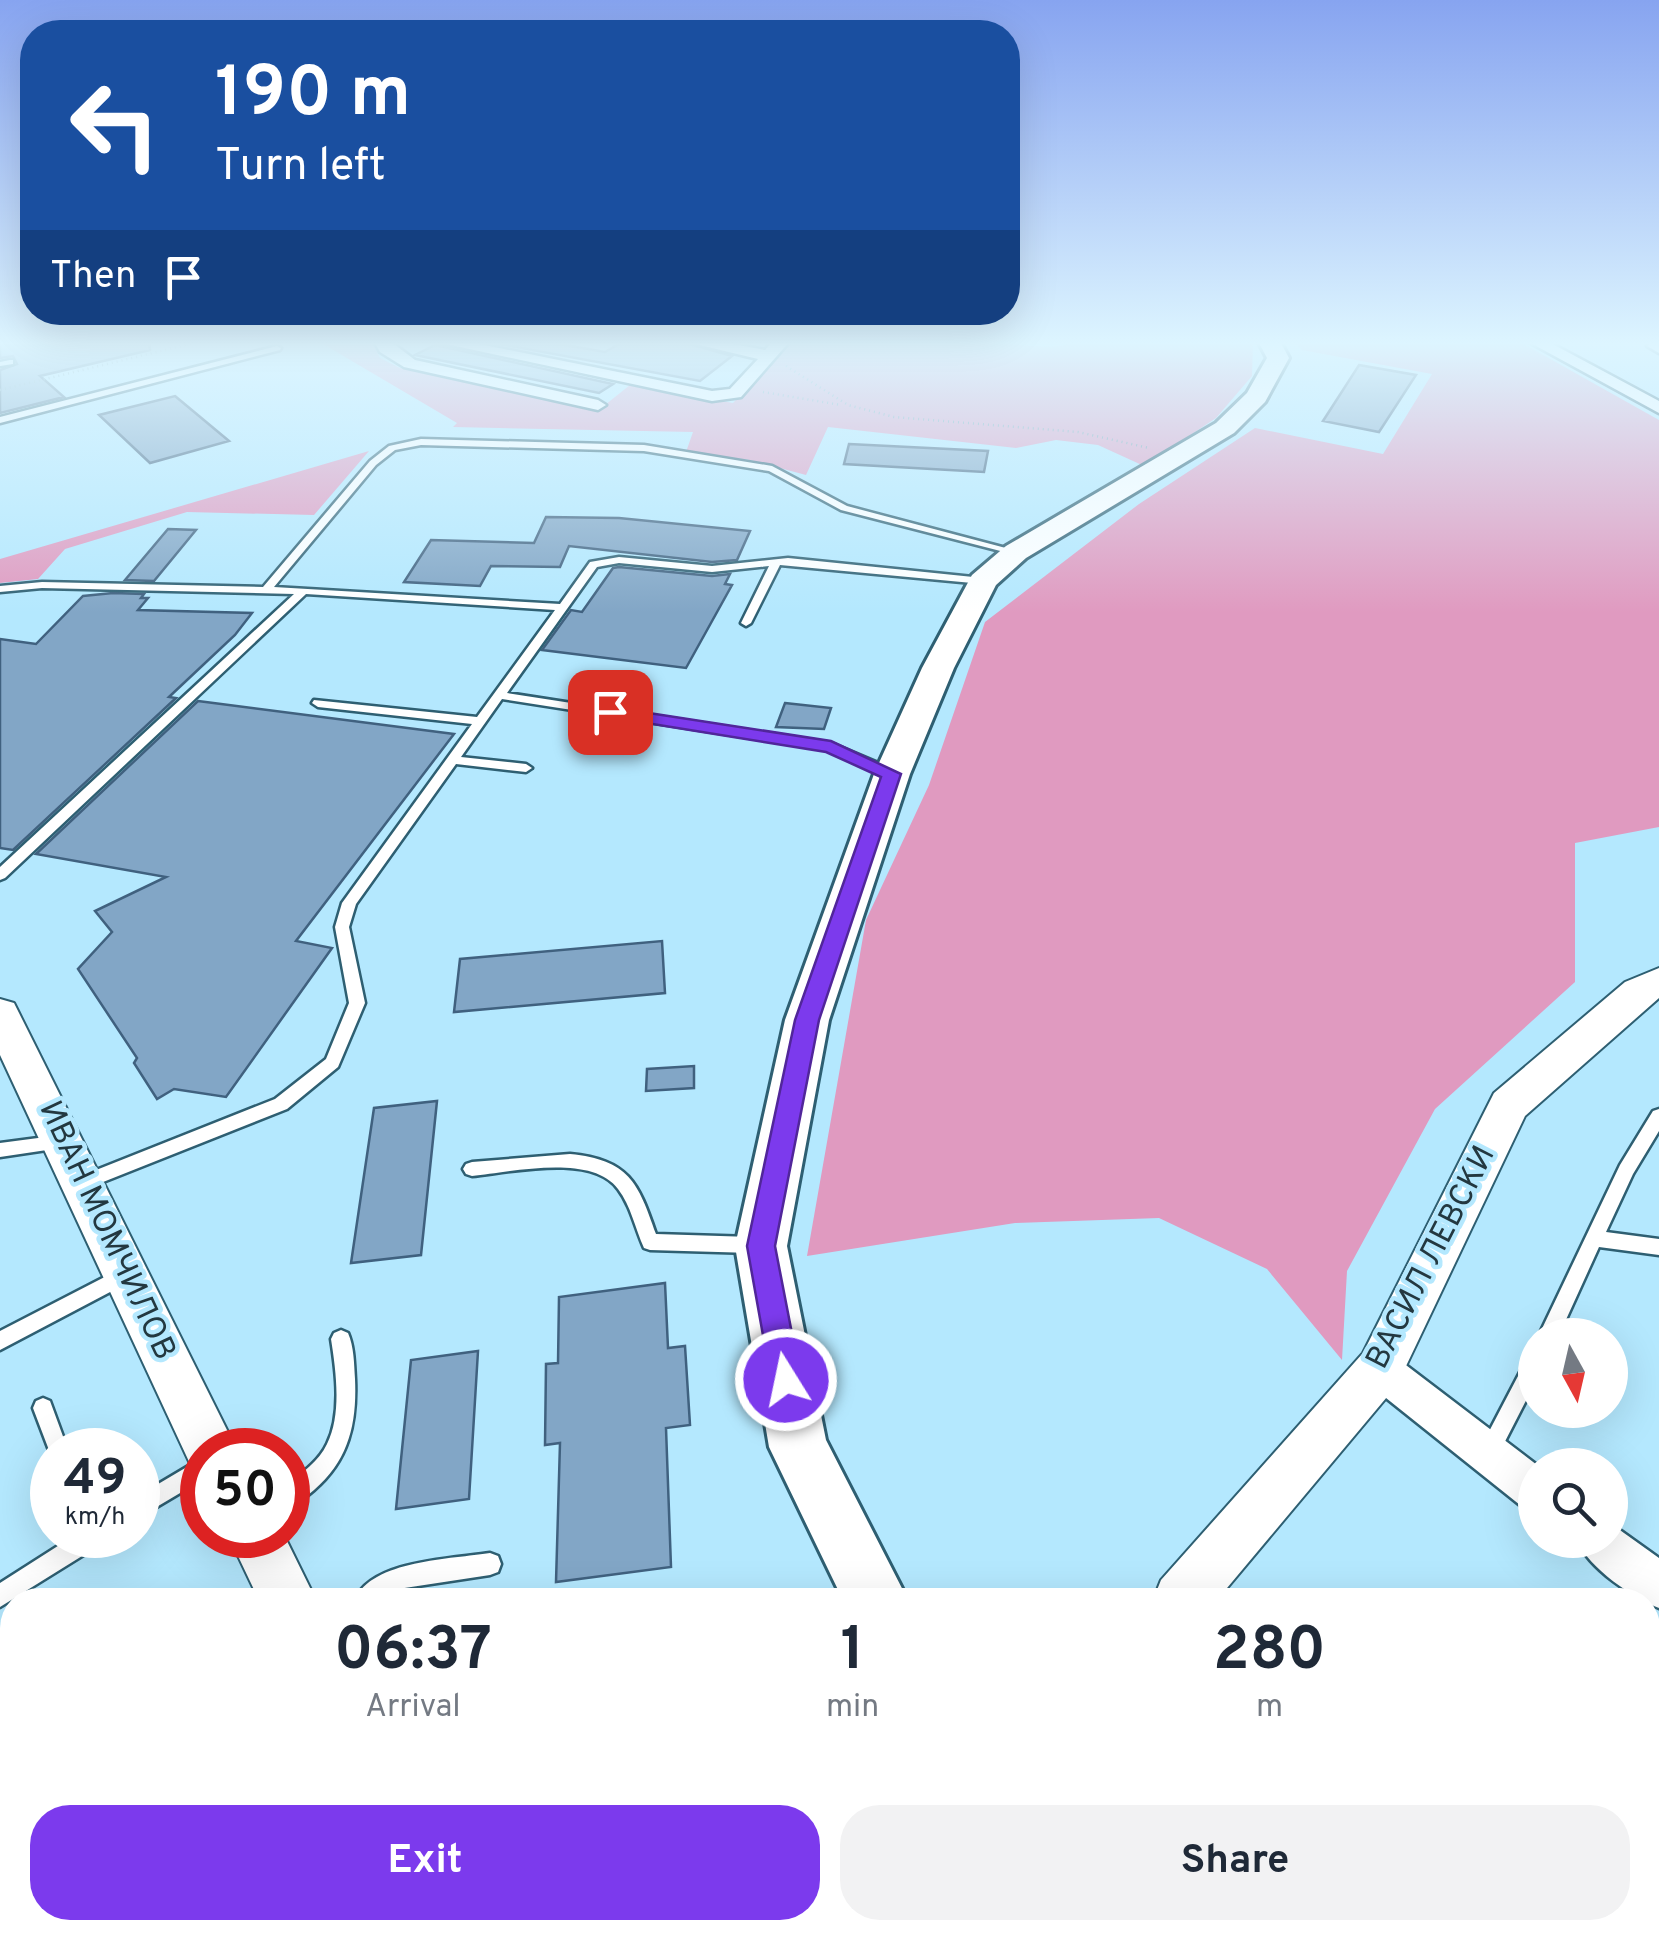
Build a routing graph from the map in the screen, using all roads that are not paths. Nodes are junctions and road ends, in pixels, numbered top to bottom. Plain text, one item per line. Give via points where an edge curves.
1 (1218, 431) edge
2 (1016, 552) junction
3 (776, 564) junction
4 (983, 581) junction
5 (0, 588) edge
6 (268, 588) junction
7 (303, 591) junction
8 (563, 607) junction
9 (746, 623) dead end
10 (499, 695) junction
11 (318, 703) dead end
12 (482, 721) junction
13 (455, 760) junction
14 (526, 768) dead end
15 (892, 774) junction
16 (0, 875) edge
17 (1659, 982) edge
18 (0, 1013) edge
19 (1659, 1116) edge
20 (65, 1141) junction
21 (0, 1150) edge
22 (472, 1169) dead end
23 (81, 1184) junction
24 (1595, 1238) junction
25 (761, 1246) junction
26 (1659, 1248) edge
27 (125, 1275) junction
28 (1557, 1318) edge
29 (342, 1339) dead end
30 (0, 1342) edge
31 (1380, 1370) junction
32 (1518, 1396) edge
33 (43, 1408) dead end
34 (50, 1428) edge
35 (199, 1428) edge
36 (1488, 1454) junction
37 (310, 1476) edge
38 (1518, 1477) edge
39 (57, 1558) edge
40 (267, 1558) edge
41 (1623, 1558) edge
42 (490, 1564) dead end
43 (1659, 1586) edge
44 (12, 1588) edge
45 (282, 1588) edge
46 (382, 1588) edge
47 (870, 1588) edge
48 (1191, 1588) edge

1 - 2 main road
2 - 4 main road
2 - 6 lane via 844,508 772,470 744,463 644,448 421,442 392,448 373,463
3 - 4 lane
3 - 8 lane via 594,564
3 - 9 lane
4 - 15 main road
5 - 6 lane
6 - 7 lane
7 - 8 lane
7 - 16 lane
8 - 10 lane
10 - 12 lane
10 - 15 lane via 831,747
11 - 12 lane
12 - 13 lane
13 - 14 lane
13 - 23 lane via 349,903 342,927 357,1004 332,1063 282,1104
15 - 25 main road via 807,1020
17 - 31 street, ВАСИЛ ЛЕВСКИ via 1638,992 1508,1105
18 - 20 street, ИВАН МОМЧИЛОВ
19 - 24 lane
20 - 21 lane
20 - 23 street, ИВАН МОМЧИЛОВ
22 - 25 lane via 587,1160 618,1175 650,1242
23 - 27 street, ИВАН МОМЧИЛОВ
24 - 26 lane
24 - 28 lane
25 - 47 main road via 798,1447
27 - 30 lane
27 - 35 street, ИВАН МОМЧИЛОВ
29 - 37 lane via 342,1425 335,1452
31 - 36 street
31 - 48 street, ВАСИЛ ЛЕВСКИ
32 - 36 lane
33 - 34 lane
36 - 38 street
39 - 44 lane
40 - 45 street
41 - 43 street
42 - 46 lane via 394,1579

